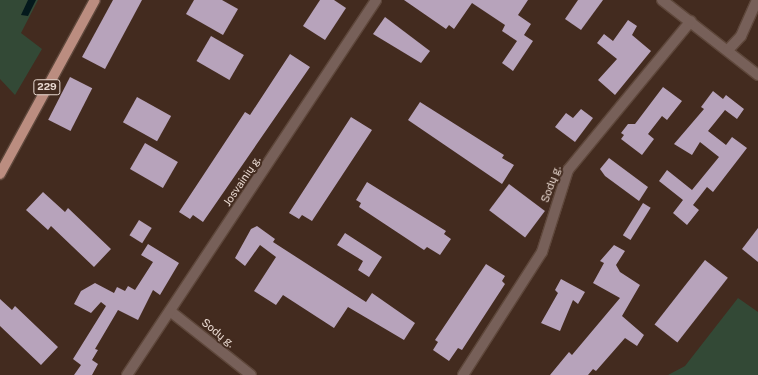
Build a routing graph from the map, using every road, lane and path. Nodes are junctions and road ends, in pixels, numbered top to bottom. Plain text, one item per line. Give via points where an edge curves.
1 (95, 0) edge
2 (376, 0) edge
3 (662, 0) edge
4 (757, 0) edge
5 (692, 21) junction
6 (728, 50) junction
7 (758, 75) edge
8 (0, 174) edge
9 (170, 311) junction
10 (127, 375) edge
11 (251, 375) edge
12 (463, 375) edge

1 - 8 main road, 229
2 - 9 street, Josvainių g.
3 - 5 street
4 - 6 street via 741,36
5 - 6 street
5 - 12 street, Sodų g. via 568,170 542,252
6 - 7 street
9 - 10 street, Josvainių g.
9 - 11 street, Sodų g.

